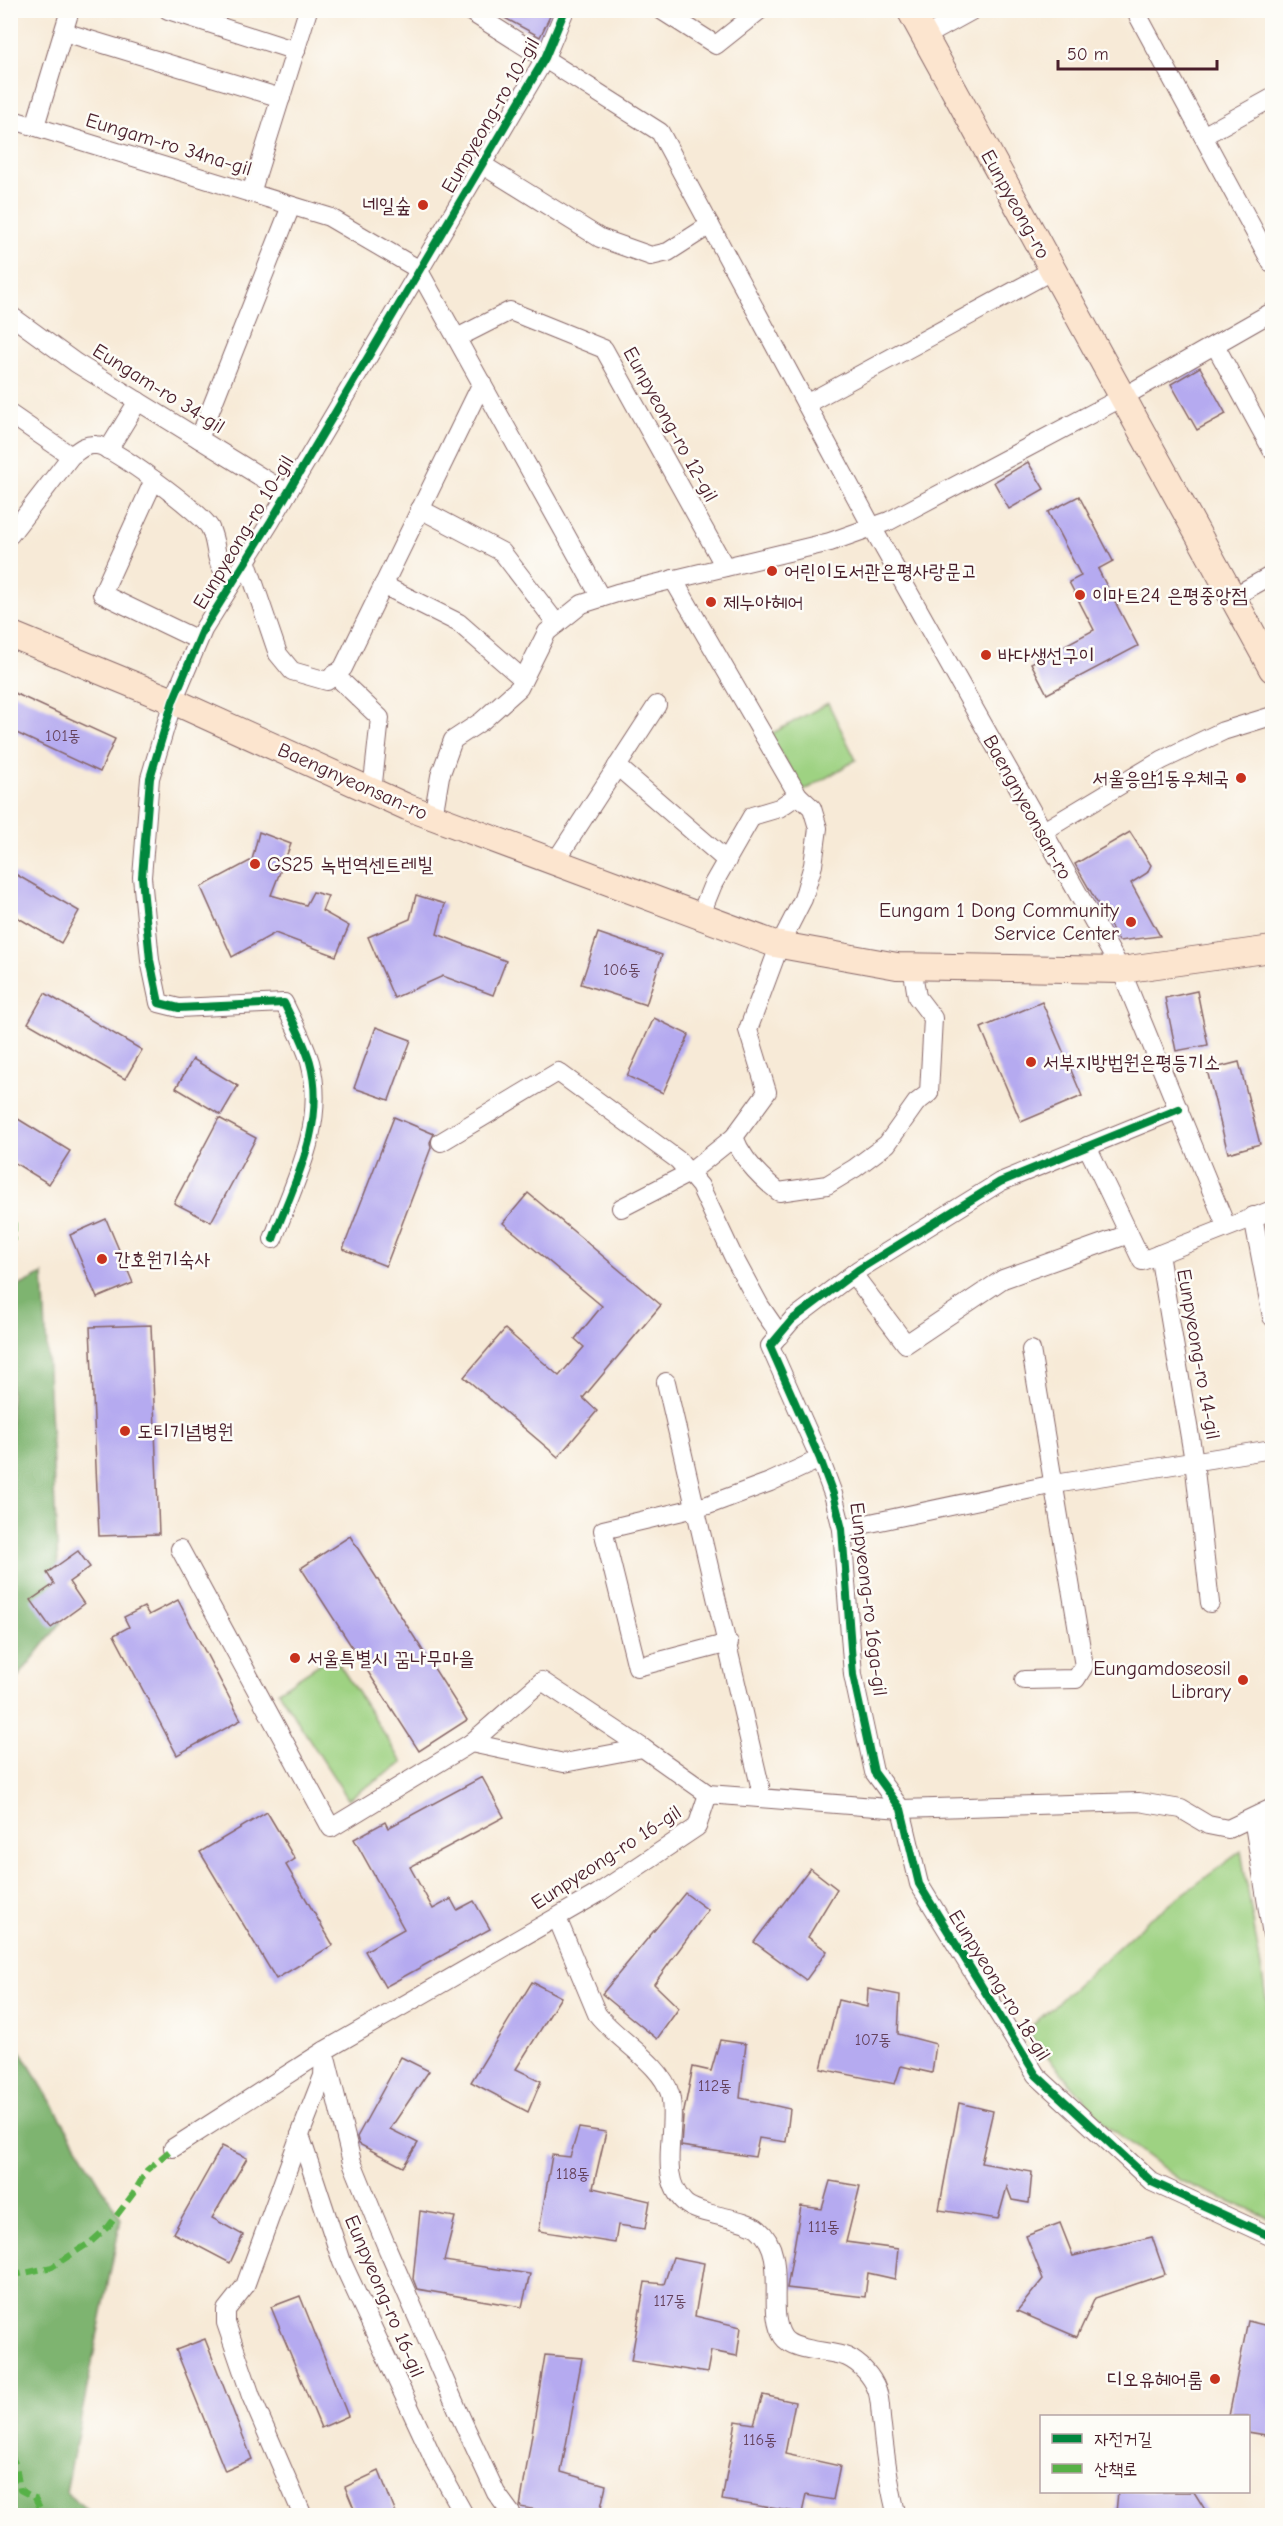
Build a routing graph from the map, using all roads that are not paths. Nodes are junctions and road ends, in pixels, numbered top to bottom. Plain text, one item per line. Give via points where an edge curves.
1 (70, 10) edge
2 (168, 10) edge
3 (308, 10) edge
4 (468, 10) edge
5 (565, 10) edge
6 (661, 10) edge
7 (760, 10) edge
8 (910, 10) edge
9 (973, 10) edge
10 (1135, 10) edge
11 (64, 32) junction
12 (924, 37) junction
13 (296, 51) junction
14 (544, 58) junction
15 (281, 98) junction
16 (1272, 98) edge
17 (10, 119) edge
18 (35, 126) junction
19 (1203, 136) junction
20 (481, 165) junction
21 (251, 193) junction
22 (291, 206) junction
23 (710, 225) junction
24 (1272, 264) edge
25 (418, 269) junction
26 (1053, 270) junction
27 (1272, 312) edge
28 (10, 315) edge
29 (457, 338) junction
30 (1215, 345) junction
31 (482, 383) junction
32 (1123, 397) junction
33 (138, 402) junction
34 (806, 404) junction
35 (10, 414) edge
36 (199, 439) junction
37 (108, 450) junction
38 (1272, 450) edge
39 (71, 456) junction
40 (154, 480) junction
41 (287, 493) junction
42 (420, 509) junction
43 (872, 527) junction
44 (10, 535) edge
45 (246, 560) junction
46 (725, 567) junction
47 (1272, 576) edge
48 (673, 579) junction
49 (234, 580) junction
50 (383, 585) junction
51 (1233, 597) junction
52 (601, 598) junction
53 (557, 624) junction
54 (10, 634) edge
55 (198, 640) junction
56 (1272, 669) edge
57 (334, 674) junction
58 (523, 679) junction
59 (173, 701) junction
60 (657, 705) dead end
61 (1272, 716) edge
62 (617, 766) junction
63 (372, 792) junction
64 (798, 795) junction
65 (433, 817) junction
66 (1042, 832) junction
67 (726, 861) junction
68 (555, 862) junction
69 (700, 916) junction
70 (780, 944) junction
71 (1272, 949) edge
72 (912, 966) junction
73 (1121, 970) junction
74 (1179, 1109) junction
75 (734, 1137) junction
76 (441, 1142) dead end
77 (1087, 1146) junction
78 (689, 1173) junction
79 (621, 1208) dead end
80 (1272, 1210) edge
81 (1253, 1216) junction
82 (1226, 1226) junction
83 (1129, 1234) junction
84 (273, 1239) dead end
85 (1159, 1254) junction
86 (853, 1274) junction
87 (1272, 1317) edge
88 (780, 1335) junction
89 (1031, 1350) dead end
90 (666, 1382) dead end
91 (1272, 1449) edge
92 (820, 1459) junction
93 (1194, 1461) junction
94 (1055, 1484) junction
95 (696, 1508) junction
96 (842, 1529) junction
97 (180, 1549) dead end
98 (1209, 1603) dead end
99 (729, 1643) junction
100 (1024, 1680) dead end
101 (471, 1743) junction
102 (643, 1748) junction
103 (708, 1794) junction
104 (760, 1798) junction
105 (1272, 1808) edge
106 (901, 1809) junction
107 (1253, 1818) junction
108 (557, 1918) junction
109 (1272, 1935) edge
110 (324, 2051) junction
111 (300, 2135) junction
112 (173, 2148) dead end
113 (1272, 2237) edge
114 (303, 2516) edge
115 (465, 2516) edge
116 (513, 2516) edge
117 (897, 2516) edge

1 - 11 street
2 - 13 street
3 - 13 street
4 - 14 street
5 - 14 street, Eunpyeong-ro 10-gil
6 - 7 street via 716,45
8 - 12 main road, Eunpyeong-ro
9 - 12 street
10 - 19 street
11 - 15 street
11 - 18 street
12 - 26 main road, Eunpyeong-ro
13 - 15 street
14 - 20 street, Eunpyeong-ro 10-gil
14 - 23 street, Eunpyeong-ro 10-gil via 660,132
15 - 21 street
16 - 19 street
17 - 18 street, Eungam-ro 34na-gil
18 - 21 street, Eungam-ro 34na-gil
19 - 24 street
20 - 23 street, Eunpyeong-ro 10-gil via 600,238 651,256 668,252
20 - 25 street, Eunpyeong-ro 10-gil
21 - 22 street, Eungam-ro 34na-gil
22 - 25 street, Eungam-ro 34na-gil via 329,217
22 - 36 street
23 - 34 street, Eunpyeong-ro 10-gil
25 - 29 street
25 - 41 street, Eunpyeong-ro 10-gil
26 - 32 main road, Eunpyeong-ro
26 - 34 street
27 - 30 street
28 - 33 street, Eungam-ro 34-gil
29 - 31 street
29 - 46 street, Eunpyeong-ro 12-gil via 510,311 604,350
30 - 32 street
30 - 38 street
31 - 42 street
31 - 52 street
32 - 43 street
32 - 51 main road, Eunpyeong-ro
33 - 36 street, Eungam-ro 34-gil
33 - 37 street
34 - 43 street
35 - 39 street
36 - 41 street, Eungam-ro 34-gil
37 - 39 street via 98,445 84,446
37 - 40 street, Eunpyeong-ro 10-gil
39 - 44 street
40 - 49 street, Eunpyeong-ro 10-gil via 210,527 220,570
40 - 55 street, Eunpyeong-ro 10-gil via 102,594
41 - 45 street, Eunpyeong-ro 10-gil
42 - 50 street
42 - 53 street via 502,552
43 - 46 street via 830,542
43 - 66 street, Baengnyeonsan-ro
45 - 49 street, Eunpyeong-ro 10-gil
45 - 57 street, Eunpyeong-ro 10-gil via 278,654 292,671 327,681
46 - 48 street
47 - 51 street
48 - 52 street
48 - 64 street
49 - 55 street, Eunpyeong-ro 10-gil
50 - 57 street via 343,668
50 - 58 street via 459,623
51 - 56 main road, Eunpyeong-ro
52 - 53 street via 582,604
53 - 58 street via 547,632
54 - 59 main road, Baengnyeonsan-ro
55 - 59 street, Eunpyeong-ro 10-gil
57 - 63 street via 380,718
58 - 65 street via 519,688 482,721 453,740 440,776
59 - 63 main road, Baengnyeonsan-ro
59 - 84 street, Eunpyeong-ro 10-gil via 150,778 142,877 150,960 159,1003 179,1008 284,1003 310,1062 315,1109 308,1151
60 - 62 street
61 - 66 street via 1223,731 1162,760
62 - 67 street
62 - 68 street
63 - 65 main road, Baengnyeonsan-ro
64 - 67 street via 780,808 752,816
64 - 70 street via 812,808 818,828 807,885
65 - 68 main road, Baengnyeonsan-ro
66 - 73 street, Baengnyeonsan-ro
67 - 69 street
68 - 69 main road, Baengnyeonsan-ro
69 - 70 main road, Baengnyeonsan-ro
70 - 72 main road, Baengnyeonsan-ro
70 - 75 street via 748,1030 767,1092
71 - 73 main road, Baengnyeonsan-ro
72 - 73 main road, Baengnyeonsan-ro
72 - 75 street via 917,997 933,1018 929,1093 915,1103 887,1144 827,1185 778,1192 739,1150
73 - 74 street, Baengnyeonsan-ro
74 - 77 street
74 - 82 street, Baengnyeonsan-ro
75 - 78 street
76 - 78 street via 558,1072 678,1160
77 - 83 street
77 - 86 street via 1000,1182
78 - 79 street
78 - 88 street via 700,1186 760,1306
80 - 81 street
81 - 82 street
81 - 87 street
82 - 85 street
83 - 85 street via 1142,1261
83 - 86 street via 1003,1279 906,1344
85 - 93 street, Eunpyeong-ro 14-gil
86 - 88 street via 792,1320
88 - 92 street, Eunpyeong-ro 16ga-gil via 770,1346
89 - 94 street
90 - 95 street
91 - 93 street, Eunpyeong-ro 14-gil
92 - 95 street via 770,1482
92 - 96 street, Eunpyeong-ro 16ga-gil
93 - 94 street, Eunpyeong-ro 14-gil
93 - 98 street, Eunpyeong-ro 14-gil
94 - 96 street, Eunpyeong-ro 14-gil
94 - 100 street via 1084,1666 1076,1680
95 - 99 street
95 - 99 street via 603,1530 637,1667
96 - 106 street, Eunpyeong-ro 16ga-gil via 852,1675 874,1772
97 - 101 street via 331,1828
99 - 104 street
101 - 102 street via 564,1763
101 - 102 street via 542,1681
102 - 103 street
103 - 104 street
103 - 108 street, Eunpyeong-ro 16-gil via 697,1827
104 - 106 street
105 - 107 street
106 - 107 street via 1139,1802 1181,1809 1208,1825 1228,1828
106 - 113 street, Eunpyeong-ro 18-gil via 919,1884 1036,2074 1152,2182
107 - 109 street
108 - 110 street, Eunpyeong-ro 16-gil
108 - 117 street via 597,2014 606,2027 657,2071 669,2092 670,2172 686,2205 758,2228 770,2246 776,2266 778,2324 783,2338 792,2344 846,2357 864,2369 877,2390 889,2488
110 - 111 street via 323,2076
110 - 112 street, Eunpyeong-ro 16-gil
110 - 116 street via 356,2173 462,2421 496,2493
111 - 114 street via 244,2286 226,2310 226,2323 251,2396
111 - 115 street, Eunpyeong-ro 16-gil via 342,2262 434,2460

